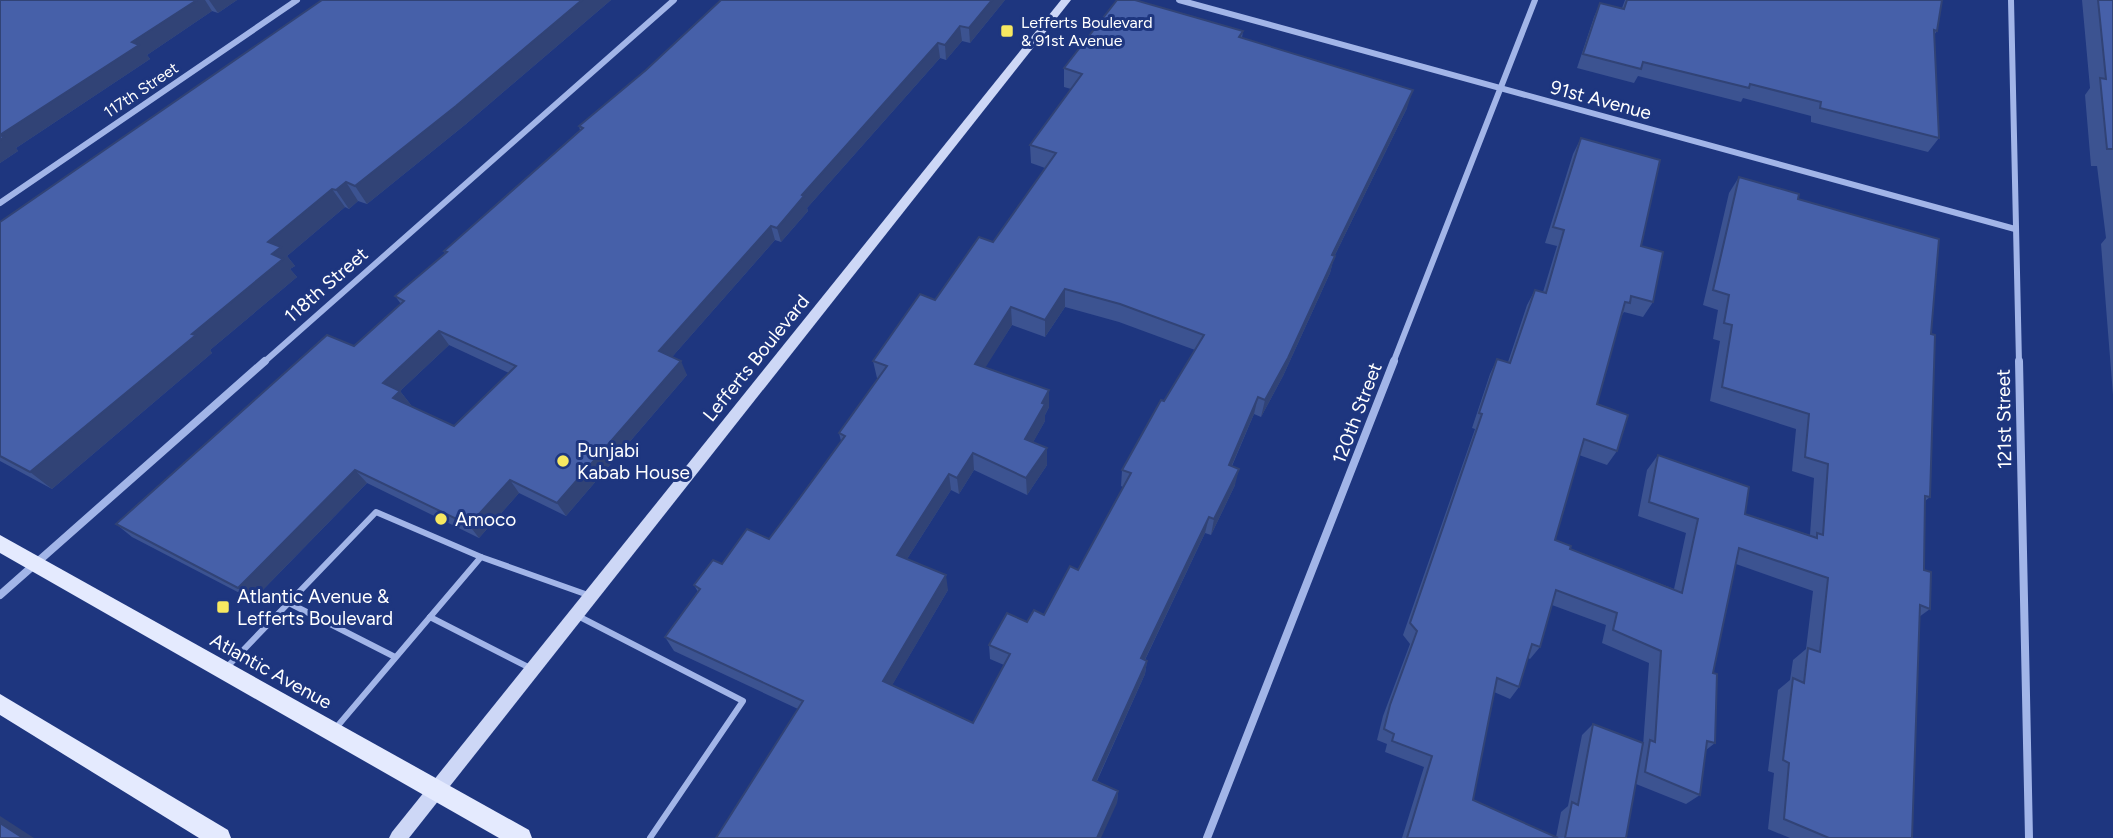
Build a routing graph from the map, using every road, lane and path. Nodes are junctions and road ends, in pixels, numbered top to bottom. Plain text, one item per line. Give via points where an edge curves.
1 (297, 0) edge
2 (674, 0) edge
3 (1066, 0) edge
4 (1179, 0) edge
5 (1535, 0) edge
6 (2011, 0) edge
7 (1501, 89) junction
8 (0, 203) edge
9 (2015, 229) junction
10 (0, 543) edge
11 (481, 557) junction
12 (36, 563) junction
13 (0, 596) edge
14 (591, 596) junction
15 (289, 603) junction
16 (576, 615) junction
17 (430, 617) junction
18 (395, 657) junction
19 (533, 669) junction
20 (224, 670) junction
21 (0, 704) edge
22 (332, 732) junction
23 (436, 790) junction
24 (219, 838) edge
25 (398, 838) edge
26 (521, 838) edge
27 (650, 838) edge
28 (1207, 838) edge
29 (2029, 838) edge

1 - 8 street, 117th Street
2 - 12 street, 118th Street
3 - 14 street, Lefferts Boulevard
4 - 7 street, 91st Avenue
5 - 7 street, 120th Street
6 - 9 street, 121st Street
7 - 9 street, 91st Avenue
7 - 28 street, 120th Street
9 - 29 street, 121st Street
10 - 12 main road, Atlantic Avenue
11 - 14 lane
11 - 15 lane via 376,512
11 - 17 lane
12 - 13 street, 118th Street
12 - 20 main road, Atlantic Avenue
14 - 16 street, Lefferts Boulevard
15 - 18 lane
15 - 20 lane
16 - 19 street, Lefferts Boulevard
16 - 27 lane via 743,701
17 - 18 lane
17 - 19 lane
18 - 22 lane
19 - 23 street, Lefferts Boulevard
20 - 22 main road, Atlantic Avenue
21 - 24 main road
22 - 23 main road, Atlantic Avenue
23 - 25 street, Lefferts Boulevard
23 - 26 main road, Atlantic Avenue

